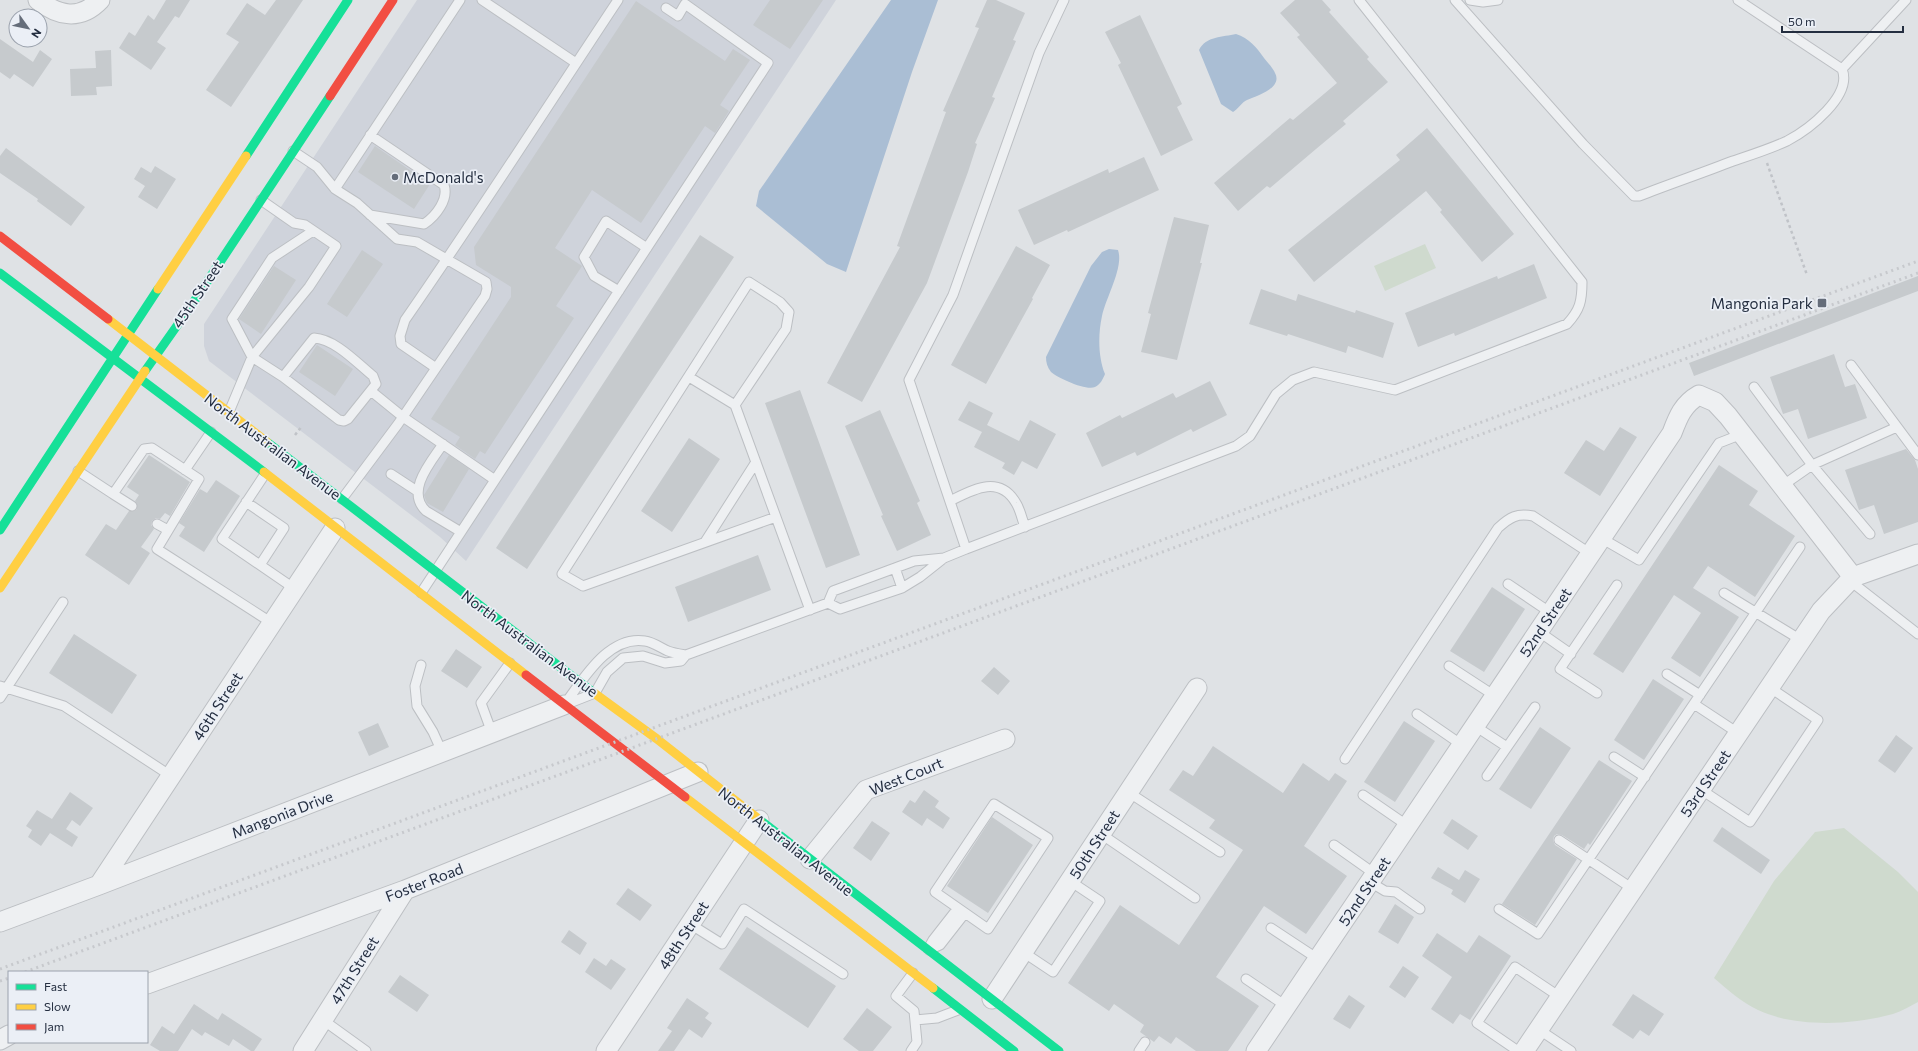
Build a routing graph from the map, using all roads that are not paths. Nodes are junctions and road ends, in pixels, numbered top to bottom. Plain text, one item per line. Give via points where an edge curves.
1 (38, 0) edge
2 (348, 0) edge
3 (393, 0) edge
4 (460, 0) edge
5 (482, 0) edge
6 (618, 0) edge
7 (1064, 0) edge
8 (1359, 0) edge
9 (1455, 0) edge
10 (1470, 0) edge
11 (1498, 0) edge
12 (1738, 0) edge
13 (1906, 0) edge
14 (97, 3) edge
15 (666, 8) dead end
16 (576, 63) junction
17 (1842, 69) junction
18 (370, 135) junction
19 (293, 151) junction
20 (335, 188) junction
21 (260, 200) junction
22 (370, 214) junction
23 (313, 231) junction
24 (0, 236) edge
25 (647, 248) junction
26 (448, 259) junction
27 (0, 273) edge
28 (619, 291) junction
29 (128, 335) junction
30 (155, 356) junction
31 (114, 357) junction
32 (252, 357) junction
33 (1851, 365) dead end
34 (436, 368) junction
35 (283, 377) junction
36 (689, 377) junction
37 (140, 378) junction
38 (1754, 387) dead end
39 (371, 390) junction
40 (735, 405) junction
41 (228, 412) junction
42 (403, 417) junction
43 (1897, 427) junction
44 (211, 432) junction
45 (1742, 434) junction
46 (443, 444) junction
47 (1918, 455) edge
48 (756, 462) junction
49 (1812, 465) junction
50 (185, 470) junction
51 (78, 471) junction
52 (265, 474) junction
53 (391, 474) dead end
54 (496, 480) junction
55 (1782, 486) junction
56 (417, 491) junction
57 (113, 494) junction
58 (342, 499) junction
59 (246, 502) junction
60 (950, 502) junction
61 (132, 506) dead end
62 (776, 517) junction
63 (157, 524) dead end
64 (1025, 527) junction
65 (335, 528) junction
66 (0, 530) edge
67 (168, 530) junction
68 (461, 532) junction
69 (1870, 534) dead end
70 (1601, 538) junction
71 (705, 542) junction
72 (1800, 547) dead end
73 (966, 549) junction
74 (1591, 554) junction
75 (1918, 554) edge
76 (944, 558) junction
77 (260, 565) junction
78 (895, 568) junction
79 (436, 571) junction
80 (1851, 579) junction
81 (1508, 584) dead end
82 (1617, 585) dead end
83 (0, 588) edge
84 (902, 588) junction
85 (295, 589) junction
86 (1724, 593) dead end
87 (421, 594) junction
88 (63, 602) dead end
89 (828, 603) junction
90 (810, 610) junction
91 (1756, 612) junction
92 (1551, 613) junction
93 (272, 623) junction
94 (1538, 631) junction
95 (1918, 634) edge
96 (1801, 640) junction
97 (1570, 654) junction
98 (686, 655) junction
99 (510, 662) junction
100 (421, 665) dead end
101 (1449, 666) dead end
102 (1667, 674) dead end
103 (581, 683) junction
104 (3, 687) edge
105 (1769, 687) junction
106 (1197, 688) dead end
107 (595, 693) junction
108 (1597, 693) dead end
109 (1700, 695) junction
110 (1495, 696) junction
111 (0, 698) edge
112 (1694, 704) junction
113 (564, 705) junction
114 (1535, 707) dead end
115 (1417, 714) dead end
116 (1475, 726) junction
117 (492, 733) junction
118 (1738, 733) junction
119 (1005, 739) dead end
120 (1462, 744) junction
121 (1508, 747) junction
122 (442, 752) junction
123 (1614, 757) dead end
124 (1345, 759) dead end
125 (698, 772) junction
126 (171, 776) junction
127 (1488, 776) dead end
128 (1645, 777) junction
129 (668, 784) junction
130 (1700, 789) junction
131 (1128, 792) junction
132 (1363, 795) dead end
133 (759, 820) junction
134 (1408, 826) junction
135 (1101, 834) junction
136 (1559, 840) dead end
137 (744, 843) junction
138 (1334, 845) dead end
139 (1220, 852) dead end
140 (810, 859) junction
141 (1588, 859) junction
142 (1373, 878) junction
143 (1070, 881) junction
144 (99, 885) junction
145 (1633, 889) junction
146 (405, 890) junction
147 (1195, 898) dead end
148 (1499, 908) dead end
149 (1420, 909) dead end
150 (961, 911) junction
151 (0, 922) edge
152 (690, 924) junction
153 (1271, 928) dead end
154 (1023, 952) junction
155 (924, 957) junction
156 (1318, 959) junction
157 (843, 974) dead end
158 (913, 974) junction
159 (1246, 978) dead end
160 (148, 984) edge
161 (1560, 997) junction
162 (992, 999) junction
163 (1286, 1006) junction
164 (959, 1009) junction
165 (323, 1020) junction
166 (915, 1020) junction
167 (1538, 1029) junction
168 (1145, 1042) dead end
169 (304, 1051) edge
170 (366, 1051) edge
171 (606, 1051) edge
172 (911, 1051) edge
173 (1014, 1051) edge
174 (1059, 1051) edge
175 (1139, 1051) edge
176 (1256, 1051) edge
177 (1518, 1051) edge
178 (1524, 1051) edge
179 (1571, 1051) edge

1 - 14 street via 60,13 72,14 84,11
2 - 29 main road
3 - 19 main road, 45th Street
4 - 18 lane
5 - 16 lane
6 - 16 lane
7 - 60 lane via 1039,53 953,295 909,380
8 - 64 lane via 1582,282 1582,297 1577,313 1567,324 1395,390 1314,372 1293,380 1276,394 1250,436 1236,446
9 - 17 lane via 1583,144 1634,196 1788,140 1815,123 1832,105 1842,90 1845,76
10 - 11 lane
12 - 17 lane
13 - 17 lane
15 - 25 lane via 678,16 686,4 768,63
16 - 26 lane
18 - 20 lane
18 - 22 lane via 444,185 446,192 430,220 424,224
19 - 20 lane via 317,168
19 - 21 main road, 45th Street
20 - 22 lane
21 - 23 lane via 294,223
21 - 30 main road, 45th Street
22 - 26 lane via 396,239 417,242
23 - 32 lane via 272,258 232,319
23 - 32 lane via 336,246 309,287
24 - 29 main road, North Australian Avenue
25 - 28 lane
25 - 28 lane via 606,221 584,257 594,276
26 - 34 lane via 405,320 400,336 401,344
26 - 34 lane via 486,282 487,289 485,296
27 - 31 main road, North Australian Avenue
28 - 54 lane
29 - 30 main road, North Australian Avenue
29 - 31 main road
30 - 37 main road, 45th Street
30 - 41 main road, North Australian Avenue
31 - 37 main road, North Australian Avenue
31 - 66 main road
32 - 35 lane
32 - 41 lane
33 - 43 lane
34 - 42 lane
35 - 39 lane via 339,420 344,421
35 - 39 lane via 314,338 323,338 373,376 376,384
36 - 40 lane
36 - 40 lane via 749,282 780,302 789,312 786,329
36 - 71 lane via 562,574 583,586
37 - 44 main road, North Australian Avenue
37 - 51 main road, 45th Street
38 - 49 lane
39 - 42 lane
40 - 48 lane
41 - 58 main road, North Australian Avenue
42 - 46 lane
42 - 58 lane
43 - 47 lane
43 - 49 lane
44 - 50 lane
44 - 52 main road, North Australian Avenue
45 - 55 street, 52nd Street
45 - 70 lane via 1719,443 1639,560
45 - 70 street, 52nd Street via 1715,402 1699,395 1689,400 1679,414 1672,433
46 - 54 lane
46 - 56 lane
48 - 62 lane
48 - 71 lane
49 - 55 lane
49 - 69 lane
50 - 57 lane via 152,448 144,449
50 - 67 lane via 199,480
51 - 57 lane
51 - 83 main road, 45th Street
52 - 59 lane
52 - 65 main road, North Australian Avenue
53 - 56 lane
54 - 68 lane
55 - 80 street, 52nd Street
56 - 68 lane via 422,507
57 - 61 lane
58 - 79 main road, North Australian Avenue
59 - 77 lane via 284,528
59 - 77 lane via 222,539
60 - 64 lane via 972,490 988,486 1004,490 1016,503
60 - 73 lane
62 - 71 lane
62 - 90 lane
63 - 67 lane
64 - 73 lane
65 - 85 street, 46th Street
65 - 87 main road, North Australian Avenue
67 - 93 lane via 157,549
68 - 79 lane
70 - 74 street, 52nd Street
72 - 91 lane
73 - 76 lane
74 - 92 street, 52nd Street
74 - 124 lane via 1533,516 1522,514 1509,518 1498,528
75 - 80 street, 53rd Street
76 - 78 lane via 914,561
76 - 84 lane
77 - 85 lane
78 - 84 lane
78 - 89 lane via 832,591
79 - 87 lane
79 - 103 main road, North Australian Avenue
80 - 95 lane
80 - 96 street, 53rd Street via 1821,611
81 - 92 lane
82 - 97 lane
84 - 89 lane via 840,609
85 - 93 street, 46th Street
86 - 91 lane
87 - 99 main road, North Australian Avenue
88 - 104 lane
89 - 90 lane
90 - 98 lane
91 - 96 lane
91 - 109 lane
92 - 94 street, 52nd Street
93 - 126 street, 46th Street
94 - 97 lane
94 - 110 street, 52nd Street
96 - 105 street, 53rd Street
97 - 108 lane via 1560,669
98 - 103 lane via 669,652 646,641 629,641 611,649
98 - 107 lane via 681,661 665,663 643,656 623,658 607,672
99 - 113 main road, North Australian Avenue
99 - 117 lane via 481,703
100 - 122 lane via 415,686 418,706
101 - 110 lane
102 - 109 lane
103 - 107 main road, North Australian Avenue
103 - 113 lane
104 - 111 lane
104 - 126 lane via 64,706
105 - 118 street, 53rd Street
105 - 130 lane via 1818,720 1750,822
106 - 131 street, 50th Street
107 - 113 lane
107 - 125 main road, North Australian Avenue
109 - 112 lane
110 - 116 street, 52nd Street
112 - 118 lane
112 - 128 lane
113 - 117 street, Mangonia Drive
113 - 129 main road, North Australian Avenue
114 - 121 lane
115 - 120 lane
116 - 120 street, 52nd Street
116 - 121 lane
117 - 122 street, Mangonia Drive
118 - 130 street, 53rd Street
119 - 140 street, West Court via 866,790
120 - 134 street, 52nd Street
121 - 127 lane
122 - 144 street, Mangonia Drive
123 - 128 lane
125 - 129 street, Foster Road
125 - 133 main road, North Australian Avenue
126 - 144 street, 46th Street
128 - 141 lane
129 - 137 main road, North Australian Avenue
129 - 146 street, Foster Road
130 - 145 street, 53rd Street
131 - 135 street, 50th Street
131 - 139 lane
132 - 134 lane
133 - 137 street, 48th Street
133 - 140 main road, North Australian Avenue
134 - 142 street, 52nd Street
135 - 143 street, 50th Street
135 - 147 lane
136 - 141 lane
137 - 152 street, 48th Street
137 - 158 main road, North Australian Avenue
138 - 142 lane
140 - 155 main road, North Australian Avenue
141 - 145 lane
141 - 148 lane via 1538,934
142 - 149 lane via 1385,891 1396,892
142 - 156 street, 52nd Street
143 - 154 street, 50th Street
143 - 154 lane via 1100,901 1053,972
144 - 151 street, Mangonia Drive
145 - 161 street, 53rd Street
146 - 160 street, Foster Road
146 - 165 street, 47th Street
150 - 150 lane via 988,929 1048,838 994,804 935,892
150 - 155 lane via 934,940
152 - 157 lane via 722,944 744,909
152 - 171 street, 48th Street
153 - 156 lane
154 - 162 street, 50th Street
155 - 158 main road
155 - 162 main road, North Australian Avenue
156 - 163 street, 52nd Street
158 - 164 main road, North Australian Avenue
158 - 166 lane via 896,996 914,1011
159 - 163 lane
161 - 167 street, 53rd Street
161 - 177 lane via 1515,967 1477,1023
162 - 174 main road, North Australian Avenue
163 - 176 street, 52nd Street
164 - 166 lane via 937,1018
164 - 173 main road, North Australian Avenue
165 - 169 street, 47th Street
165 - 170 lane
166 - 172 lane via 917,1042
167 - 178 street, 53rd Street
167 - 179 lane
168 - 175 lane

